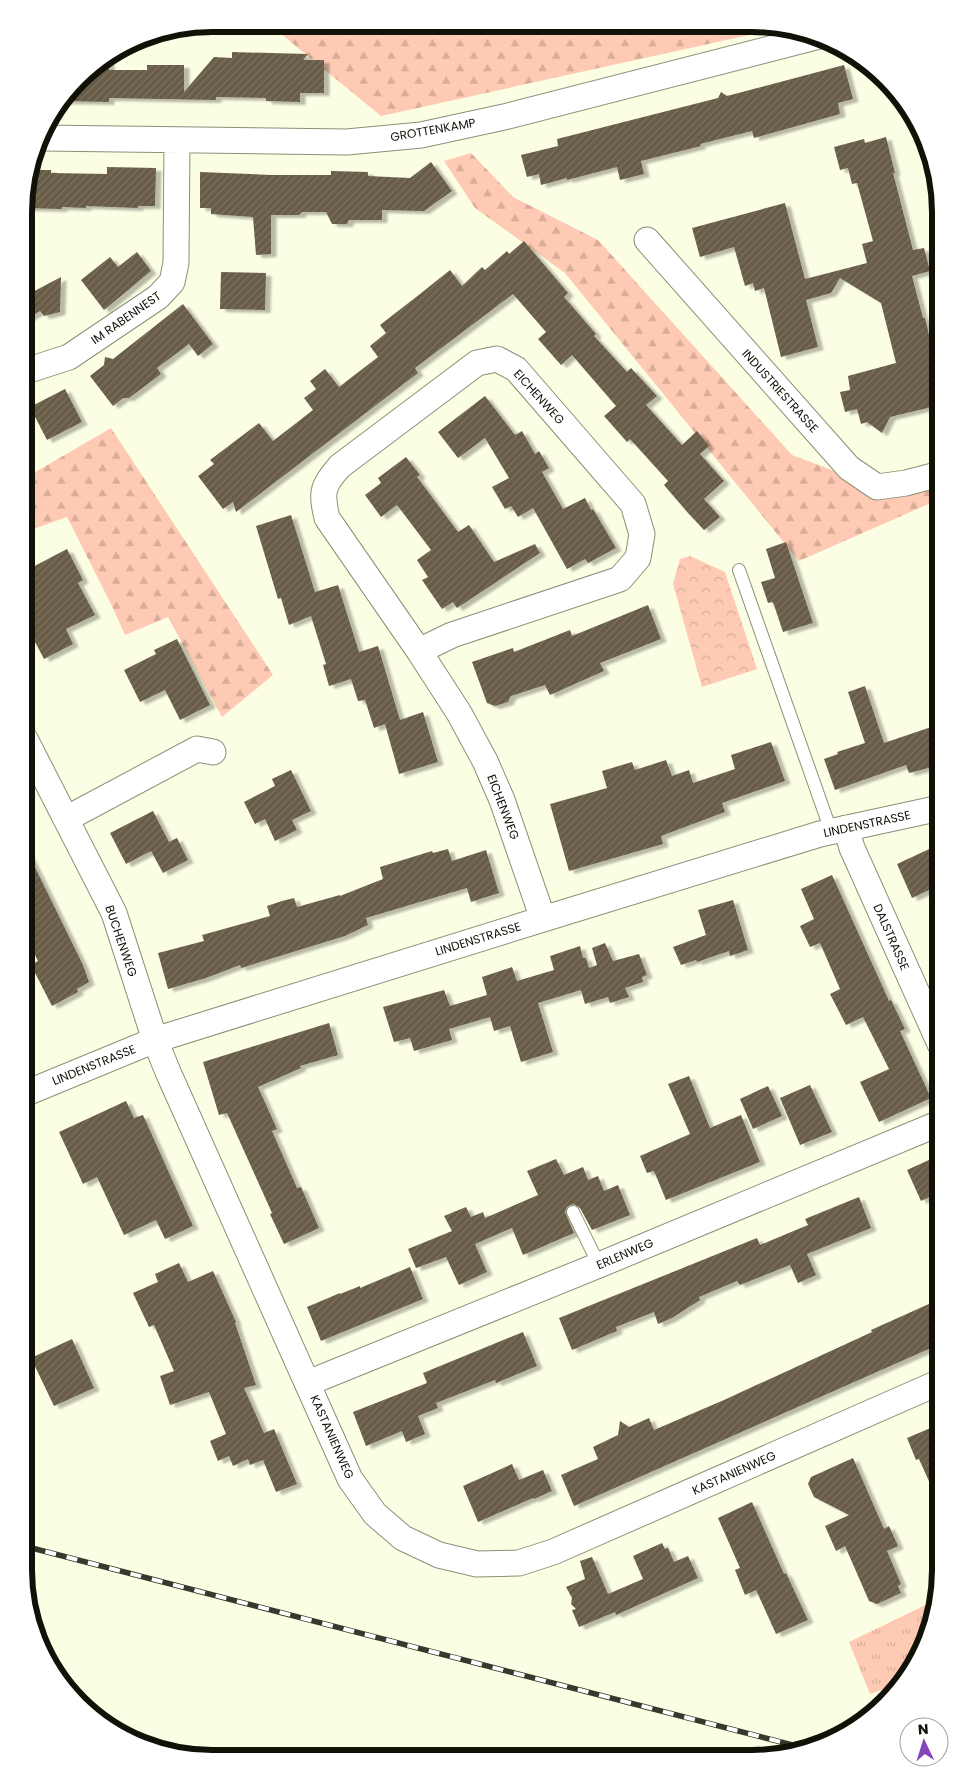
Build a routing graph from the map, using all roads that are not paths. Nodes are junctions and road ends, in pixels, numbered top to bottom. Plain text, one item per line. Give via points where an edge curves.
1 (803, 40) edge
2 (50, 135) edge
3 (177, 140) junction
4 (647, 240) dead end
5 (32, 369) edge
6 (932, 476) edge
7 (740, 570) dead end
8 (419, 650) junction
9 (213, 752) dead end
10 (32, 754) edge
11 (932, 810) edge
12 (66, 820) junction
13 (838, 830) junction
14 (543, 919) junction
15 (932, 1026) edge
16 (155, 1040) junction
17 (32, 1091) edge
18 (932, 1126) edge
19 (574, 1212) dead end
20 (599, 1265) junction
21 (308, 1384) junction
22 (932, 1386) edge

1 - 3 street, GROTTENKAMP via 421,135 347,142
2 - 3 street, GROTTENKAMP
3 - 5 street, IM RABENNEST via 176,263 172,282 158,297 69,357
4 - 6 street, INDUSTRIESTRASSE via 849,468 877,487
7 - 13 lane
8 - 8 street, EICHENWEG via 327,518 322,498 327,481 340,466 478,363 497,359 516,369 632,504 642,534 638,558 620,578 452,635
8 - 14 street, EICHENWEG via 485,761 502,800
9 - 12 street via 197,749
10 - 12 street, BUCHENWEG
11 - 13 street, LINDENSTRASSE
12 - 16 street, BUCHENWEG via 114,913
13 - 14 street, LINDENSTRASSE
13 - 15 street, DALSTRASSE via 852,848
14 - 16 street, LINDENSTRASSE
16 - 17 street, LINDENSTRASSE
16 - 21 street, KASTANIENWEG
18 - 20 street, ERLENWEG
19 - 20 lane
20 - 21 street, ERLENWEG
21 - 22 street, KASTANIENWEG via 350,1479 374,1514 403,1538 439,1555 477,1564 518,1563 553,1552

